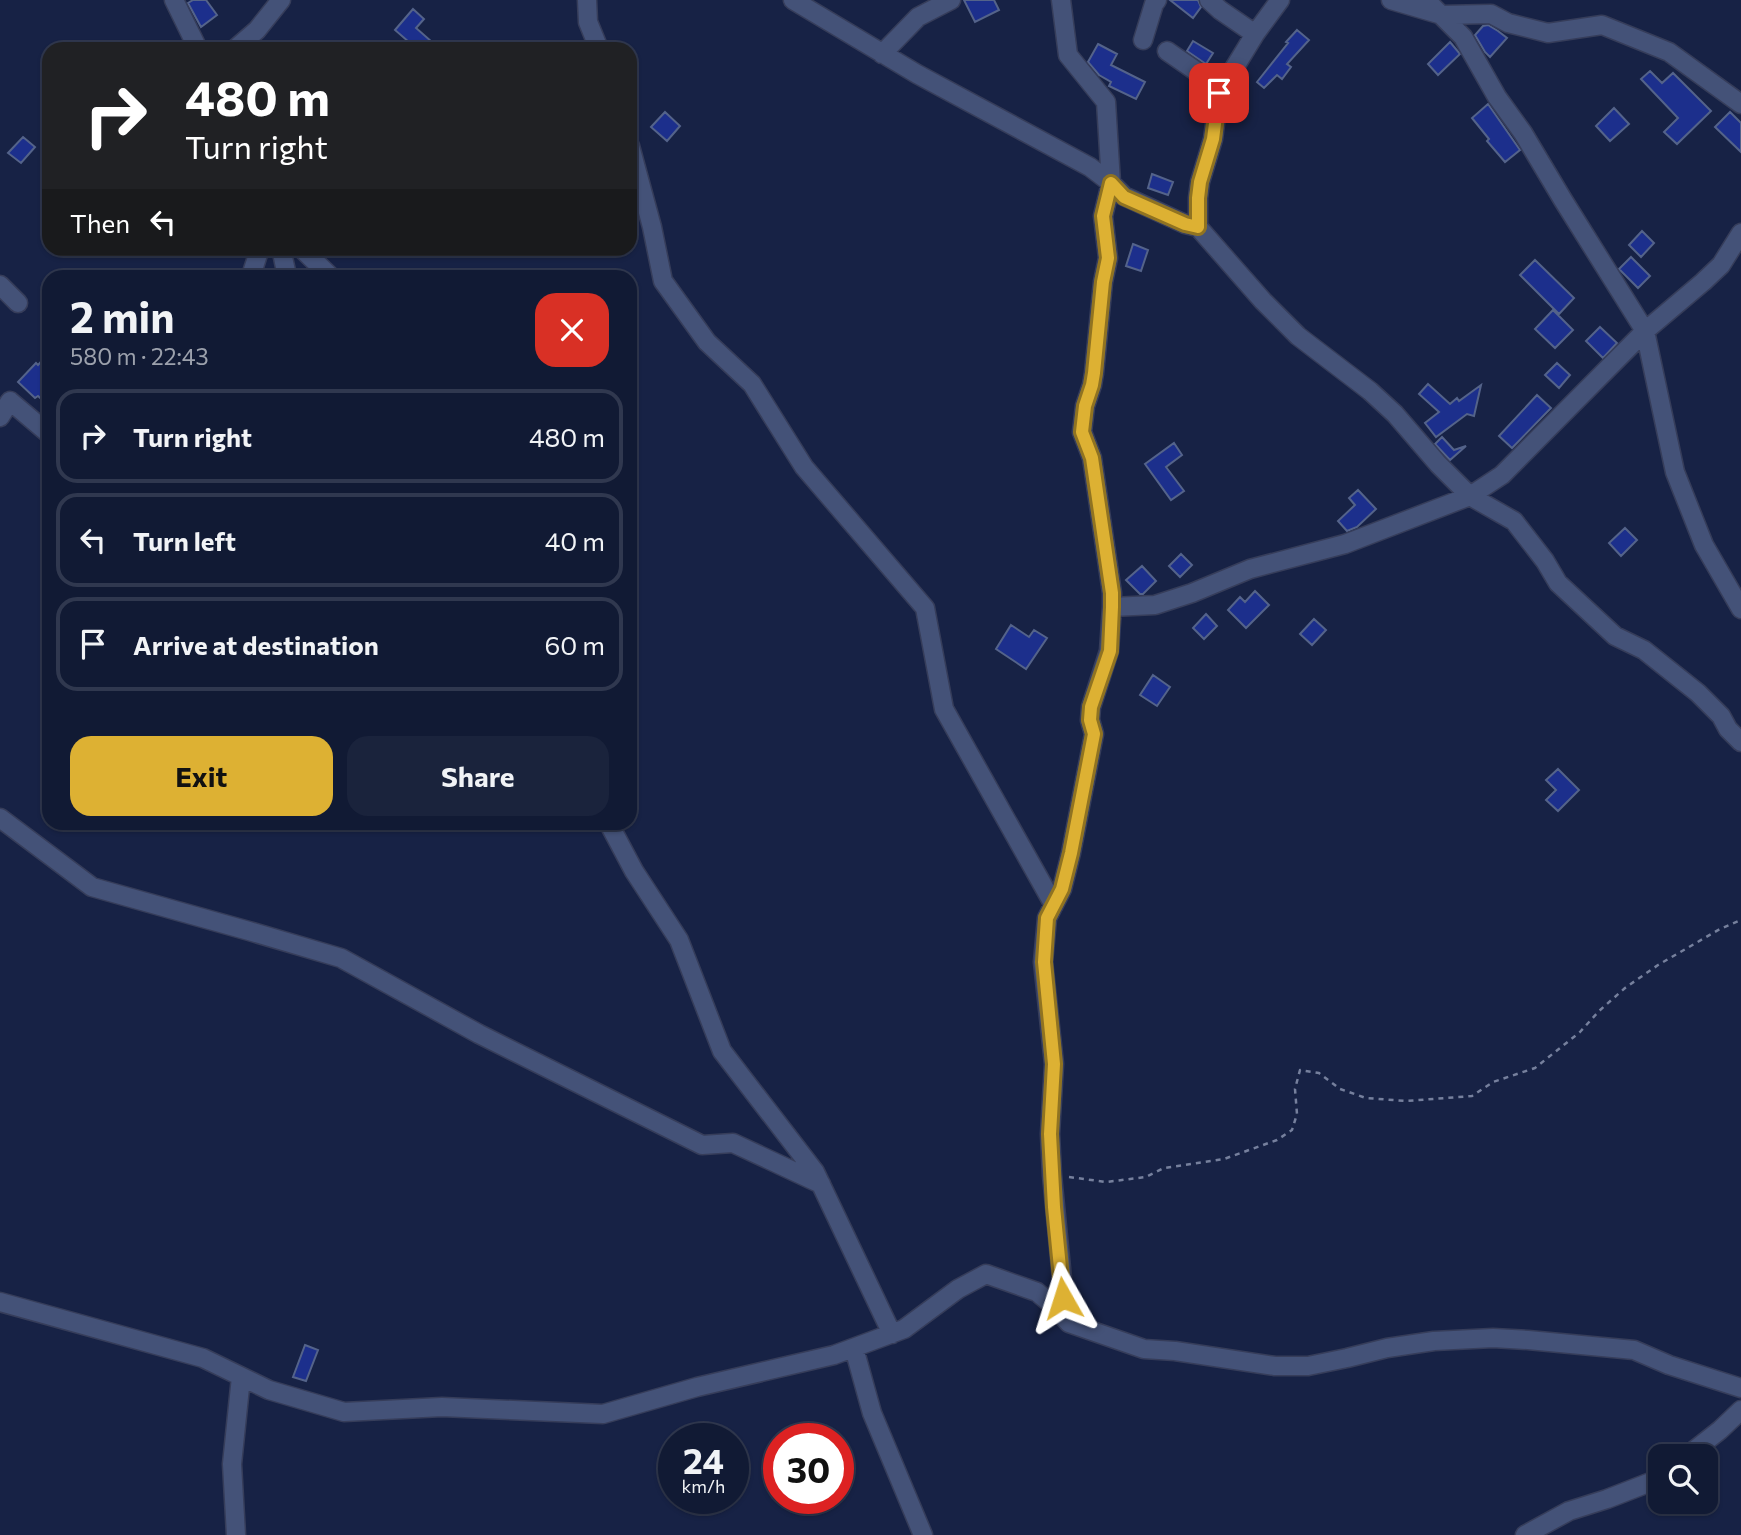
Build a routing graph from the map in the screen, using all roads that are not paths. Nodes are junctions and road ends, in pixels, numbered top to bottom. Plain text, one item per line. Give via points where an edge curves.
1 (174, 0) edge
2 (281, 0) edge
3 (587, 0) edge
4 (793, 0) edge
5 (951, 0) edge
6 (1061, 0) edge
7 (1209, 0) edge
8 (1280, 0) edge
9 (1391, 0) edge
10 (1426, 0) edge
11 (1153, 1) edge
12 (1442, 15) junction
13 (1255, 34) junction
14 (1143, 40) dead end
15 (195, 42) edge
16 (243, 42) edge
17 (596, 42) edge
18 (1167, 51) dead end
19 (882, 54) junction
20 (1222, 89) junction
21 (1741, 104) edge
22 (637, 172) edge
23 (1111, 183) junction
24 (1198, 227) junction
25 (1741, 233) edge
26 (309, 256) edge
27 (324, 270) edge
28 (0, 285) edge
29 (18, 303) dead end
30 (1646, 331) junction
31 (0, 416) edge
32 (42, 428) edge
33 (1470, 496) junction
34 (1112, 607) junction
35 (1741, 609) edge
36 (1741, 742) edge
37 (0, 818) edge
38 (612, 830) edge
39 (1054, 905) junction
40 (821, 1184) junction
41 (0, 1302) edge
42 (1066, 1321) junction
43 (892, 1334) junction
44 (854, 1348) junction
45 (241, 1377) junction
46 (1741, 1388) edge
47 (1741, 1410) edge
48 (1702, 1444) edge
49 (1648, 1483) edge
50 (236, 1535) edge
51 (923, 1535) edge
52 (1525, 1535) edge

1 - 15 street
2 - 16 street
3 - 17 street via 588,22
4 - 19 street
5 - 19 street via 918,17
6 - 23 street via 1068,55 1106,102
7 - 13 street
8 - 13 street
9 - 12 street
10 - 12 street
11 - 14 street
12 - 21 street via 1491,14 1548,33 1602,25 1669,52
12 - 30 street via 1463,37
13 - 20 street
18 - 20 street
19 - 23 street via 1090,167
20 - 24 street via 1200,182
22 - 39 street via 663,281 707,342 752,384 804,467 925,608 944,709
23 - 24 street via 1124,197
23 - 34 street via 1103,216 1108,258 1082,432 1092,458
24 - 33 street via 1298,336 1395,414
25 - 30 street via 1721,265
26 - 27 street
28 - 29 street
30 - 33 street via 1503,475
30 - 35 street via 1675,472 1704,545
31 - 32 street via 10,401
33 - 34 street via 1345,544 1251,569 1155,605
33 - 36 street via 1514,521 1558,583 1615,636 1644,650 1698,693
34 - 39 street via 1110,651 1091,707 1094,734 1062,889
37 - 40 street via 92,887 341,958 479,1034 702,1145 733,1143
38 - 40 street via 679,940 722,1051
39 - 42 street via 1047,918 1044,962 1054,1064 1052,1175
40 - 43 street
41 - 45 street via 203,1358
42 - 43 street via 1037,1292 986,1274
42 - 46 street via 1144,1349 1275,1366 1308,1366 1434,1341 1493,1338 1634,1350
43 - 44 street
44 - 45 street via 603,1414 442,1407 344,1412
44 - 51 street via 872,1413
45 - 50 street via 232,1464
47 - 48 street
49 - 52 street via 1569,1511

